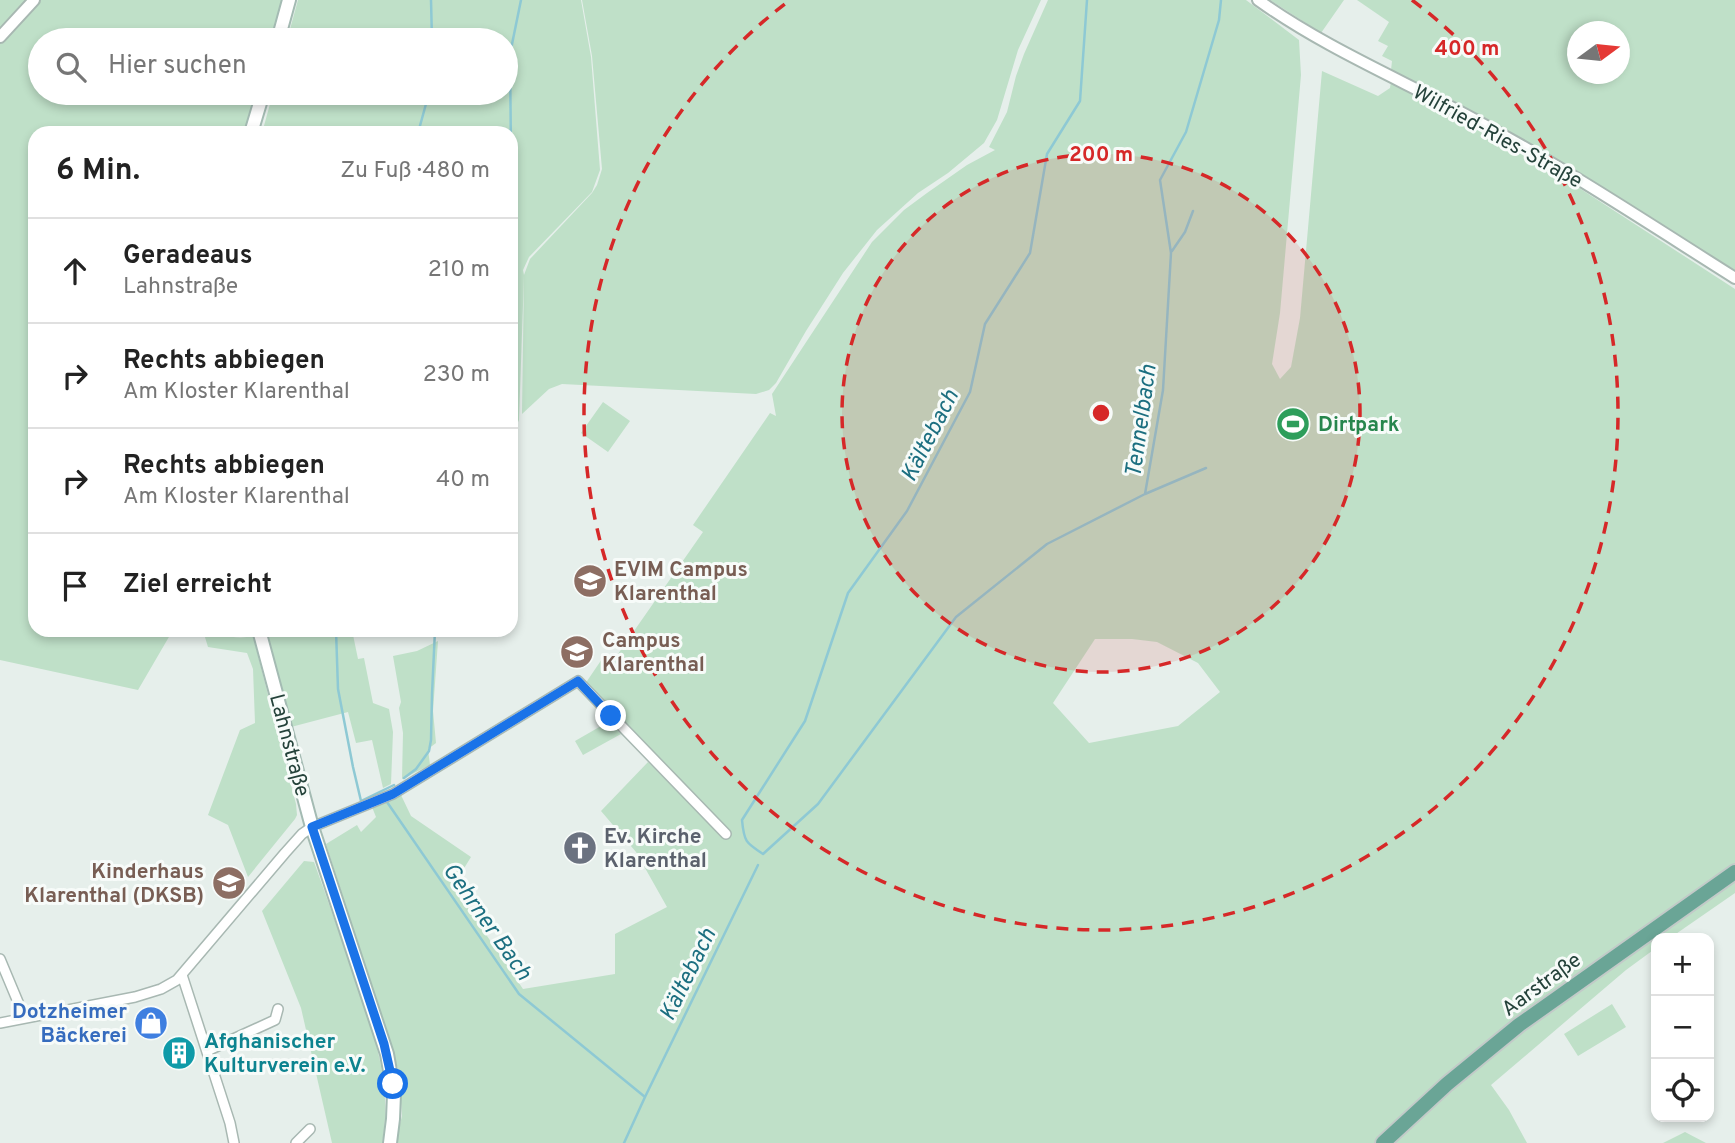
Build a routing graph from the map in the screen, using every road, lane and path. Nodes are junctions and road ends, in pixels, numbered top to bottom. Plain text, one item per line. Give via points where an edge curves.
1 (34, 0) edge
2 (289, 0) edge
3 (1258, 0) edge
4 (281, 28) edge
5 (0, 37) edge
6 (259, 105) edge
7 (253, 126) edge
8 (1735, 278) edge
9 (262, 637) edge
10 (312, 827) junction
11 (726, 834) dead end
12 (1735, 872) edge
13 (0, 959) edge
14 (182, 975) junction
15 (278, 1009) dead end
16 (23, 1018) junction
17 (0, 1023) edge
18 (207, 1051) junction
19 (310, 1129) dead end
20 (234, 1143) edge
21 (296, 1143) edge
22 (390, 1143) edge
23 (1383, 1143) edge

1 - 5 street
2 - 4 main road
3 - 8 street, Wilfried-Ries-Straße via 1319,39 1531,151
6 - 7 main road
9 - 10 main road, Lahnstraße
10 - 11 street via 393,794 578,681
10 - 14 street
10 - 22 main road, Lahnstraße via 387,1054 394,1094
12 - 23 main road, Aarstraße via 1511,1031
13 - 16 street
14 - 16 street via 152,992
14 - 18 street
15 - 18 street via 275,1020
16 - 17 street
18 - 20 street
19 - 21 street

